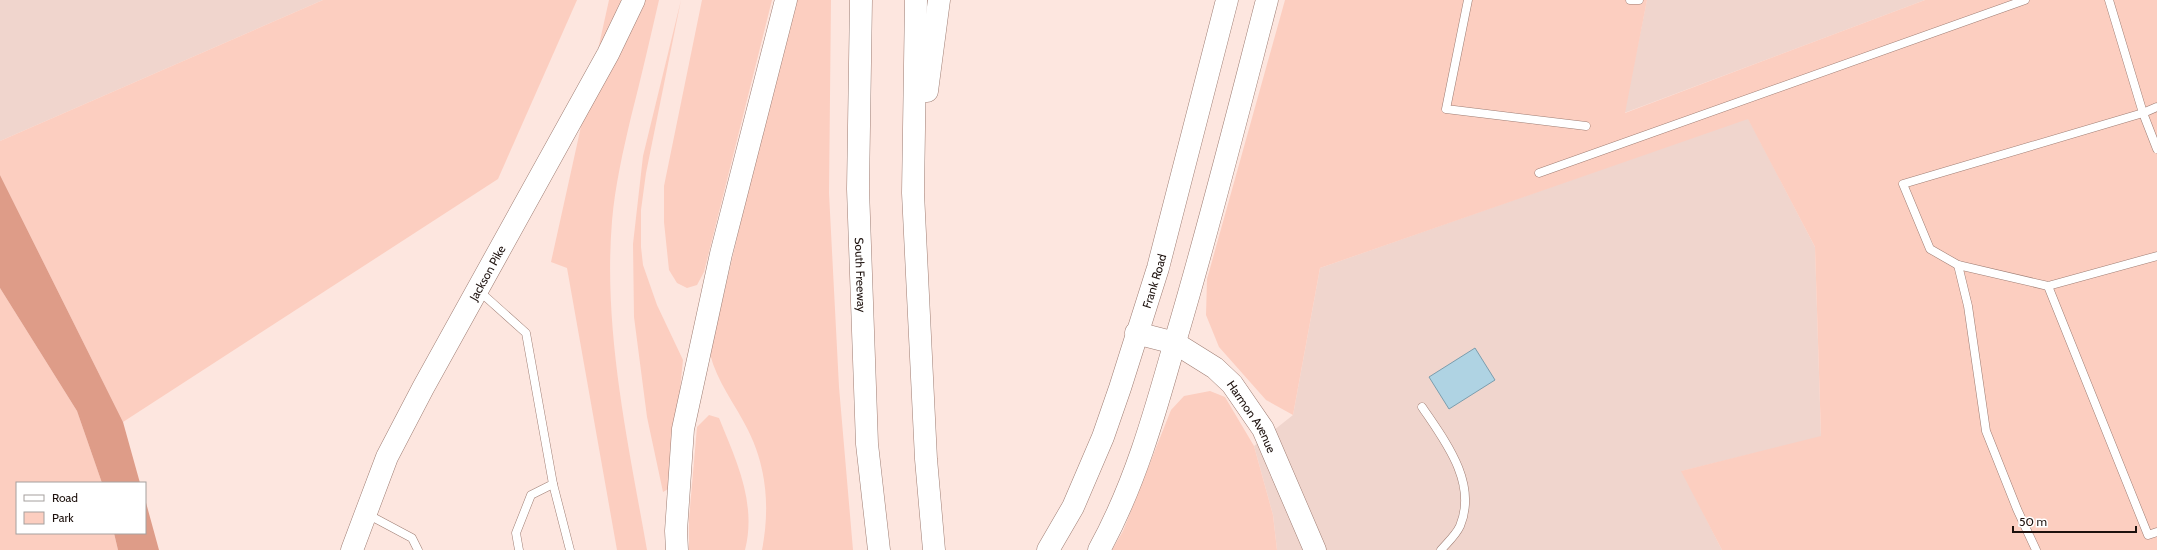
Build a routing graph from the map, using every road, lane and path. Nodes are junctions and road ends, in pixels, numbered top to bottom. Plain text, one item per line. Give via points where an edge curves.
1 (634, 0) edge
2 (786, 0) edge
3 (861, 0) edge
4 (916, 0) edge
5 (939, 0) edge
6 (1227, 0) edge
7 (1267, 0) edge
8 (1468, 0) edge
9 (1630, 0) edge
10 (1638, 0) edge
11 (2025, 0) edge
12 (2109, 0) edge
13 (2157, 107) edge
14 (2143, 113) junction
15 (1586, 126) dead end
16 (2157, 149) edge
17 (1539, 173) dead end
18 (914, 193) junction
19 (2157, 256) edge
20 (1958, 265) junction
21 (2048, 286) junction
22 (477, 290) junction
23 (1136, 333) junction
24 (1175, 343) junction
25 (1422, 407) dead end
26 (553, 484) junction
27 (365, 512) junction
28 (2157, 532) edge
29 (352, 550) edge
30 (418, 550) edge
31 (519, 550) edge
32 (570, 550) edge
33 (677, 550) edge
34 (879, 550) edge
35 (934, 550) edge
36 (1048, 550) edge
37 (1099, 550) edge
38 (1314, 550) edge
39 (1441, 550) edge
40 (2036, 550) edge

1 - 22 main road, Jackson Pike via 576,113
2 - 33 main road via 721,254 683,429
3 - 34 main road, South Freeway via 858,189 867,444
4 - 18 main road
5 - 18 main road
6 - 23 main road, Frank Road via 1158,268
7 - 24 main road
8 - 15 lane via 1446,109
9 - 10 lane
11 - 17 lane
12 - 14 lane
13 - 14 lane
14 - 16 lane
14 - 20 lane via 1902,184 1930,248
18 - 35 main road via 926,459
19 - 21 lane
20 - 21 lane
20 - 40 lane via 1968,306 1986,432 2016,509
21 - 28 lane via 2148,535
22 - 26 lane via 526,333
22 - 27 main road, Jackson Pike via 387,457
23 - 24 main road, Harmon Avenue
23 - 36 main road, Frank Road via 1103,437 1073,507
24 - 37 main road via 1135,473
24 - 38 main road, Harmon Avenue via 1215,368 1232,384 1255,415
25 - 39 lane via 1451,450 1464,484 1466,508 1460,528
26 - 31 lane via 531,495 516,533
26 - 32 lane
27 - 29 main road, Jackson Pike
27 - 30 lane via 412,538

